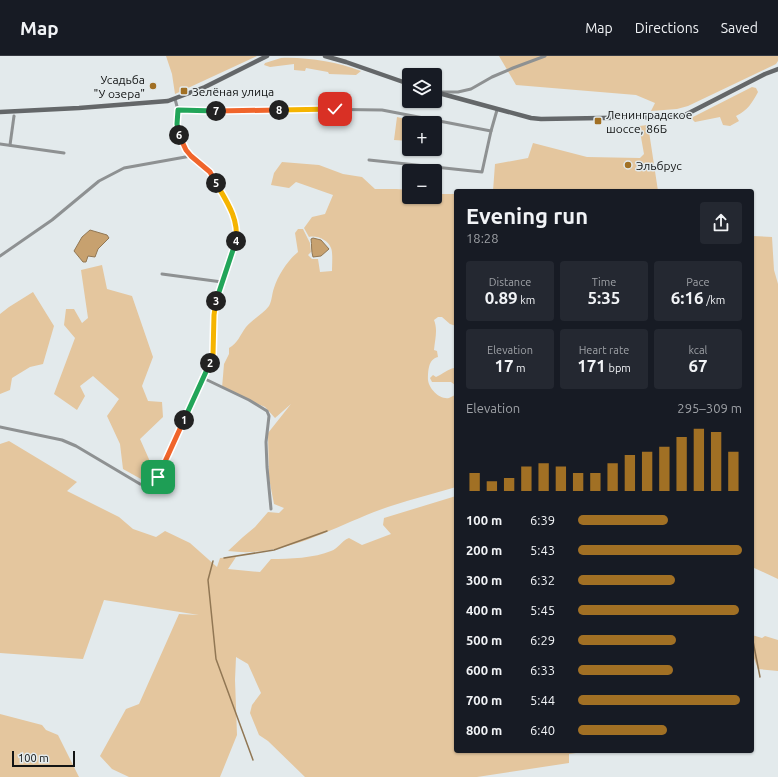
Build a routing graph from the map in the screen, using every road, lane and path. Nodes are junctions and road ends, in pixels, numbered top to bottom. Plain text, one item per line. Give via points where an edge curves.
1 (267, 56) edge
2 (325, 56) edge
3 (545, 56) edge
4 (778, 69) edge
5 (402, 82) edge
6 (442, 92) edge
7 (442, 94) edge
8 (175, 99) junction
9 (178, 110) junction
10 (497, 110) junction
11 (0, 112) edge
12 (14, 116) dead end
13 (491, 131) junction
14 (0, 144) edge
15 (10, 145) junction
16 (64, 153) dead end
17 (191, 156) junction
18 (369, 160) dead end
19 (0, 256) edge
20 (162, 274) dead end
21 (222, 282) junction
22 (203, 378) junction
23 (0, 427) edge
24 (271, 509) dead end

1 - 8 main road
2 - 5 main road
3 - 6 street via 492,77 471,89
4 - 10 main road via 685,115 541,119
7 - 10 main road
8 - 9 street
8 - 11 main road via 144,104
9 - 13 street via 382,110
9 - 17 street via 179,136
10 - 13 street
12 - 15 street
13 - 18 street via 482,172
14 - 15 street
15 - 16 street
17 - 19 street via 124,168 99,182 52,220
17 - 21 street via 210,172 238,230
20 - 21 street
21 - 22 street via 214,315 213,355
22 - 23 street via 158,477 150,485 140,484 62,440
22 - 24 street via 267,411 267,468

